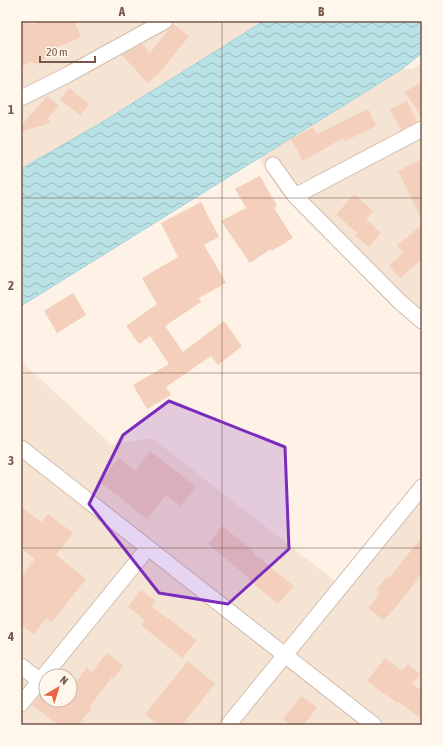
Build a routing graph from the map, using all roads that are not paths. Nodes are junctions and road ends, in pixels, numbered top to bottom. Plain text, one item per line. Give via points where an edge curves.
1 (165, 21) edge
2 (21, 98) edge
3 (422, 129) edge
4 (273, 165) dead end
5 (295, 196) junction
6 (422, 321) edge
7 (21, 448) edge
8 (422, 487) edge
9 (148, 548) junction
10 (285, 655) junction
11 (21, 666) edge
12 (51, 668) edge
13 (38, 679) edge
14 (38, 683) edge
15 (21, 704) edge
16 (228, 725) edge
17 (374, 725) edge

1 - 2 street
3 - 5 street
4 - 5 street
5 - 6 street
7 - 9 street
8 - 10 street
9 - 10 street
9 - 12 street
10 - 16 street
10 - 17 street
11 - 13 street
14 - 15 street

